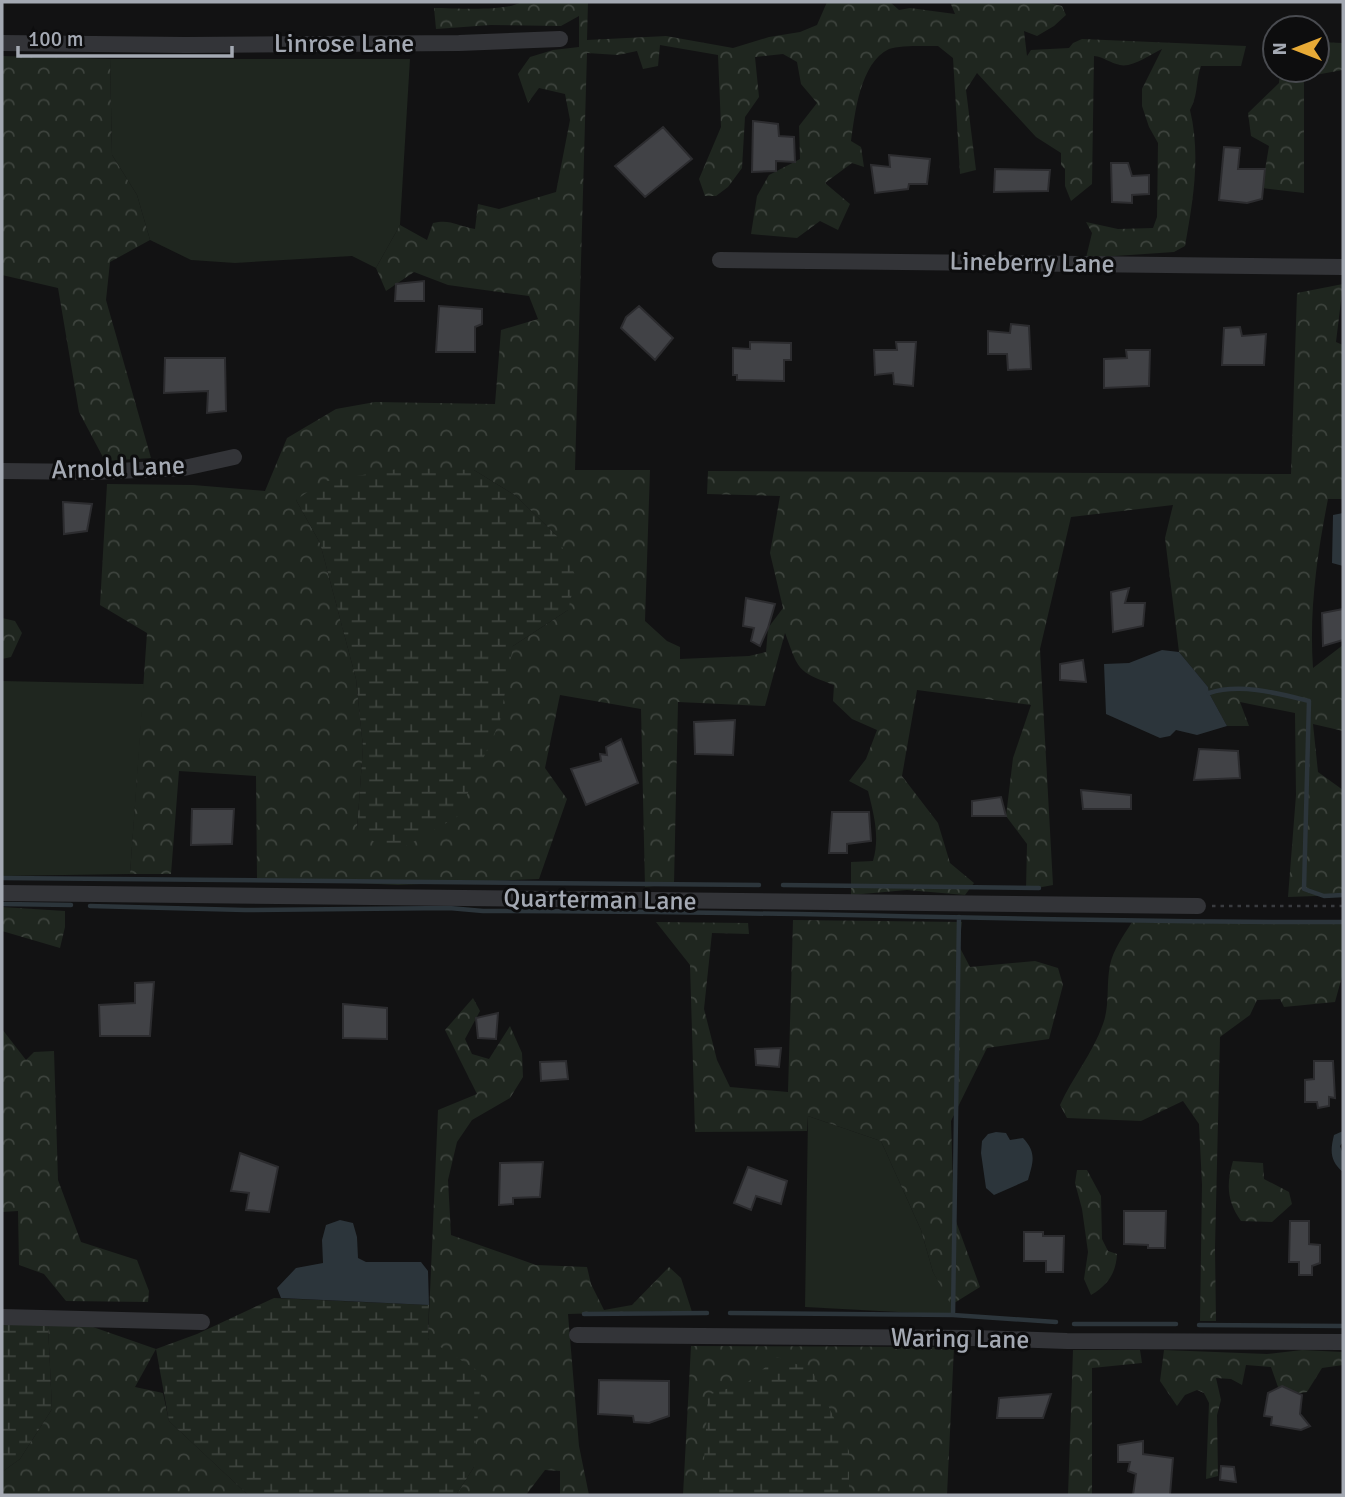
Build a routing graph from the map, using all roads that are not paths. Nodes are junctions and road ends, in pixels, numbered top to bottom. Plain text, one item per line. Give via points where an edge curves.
1 (560, 39) dead end
2 (2, 43) edge
3 (720, 260) dead end
4 (1343, 267) edge
5 (234, 457) dead end
6 (2, 471) edge
7 (2, 893) edge
8 (1198, 906) road end
9 (2, 1318) edge
10 (202, 1322) dead end
11 (577, 1335) dead end
12 (1343, 1342) edge

1 - 2 street, Linrose Lane
3 - 4 street, Lineberry Lane
5 - 6 street, Arnold Lane via 184,468
7 - 8 street, Quarterman Lane
9 - 10 street
11 - 12 street, Waring Lane

